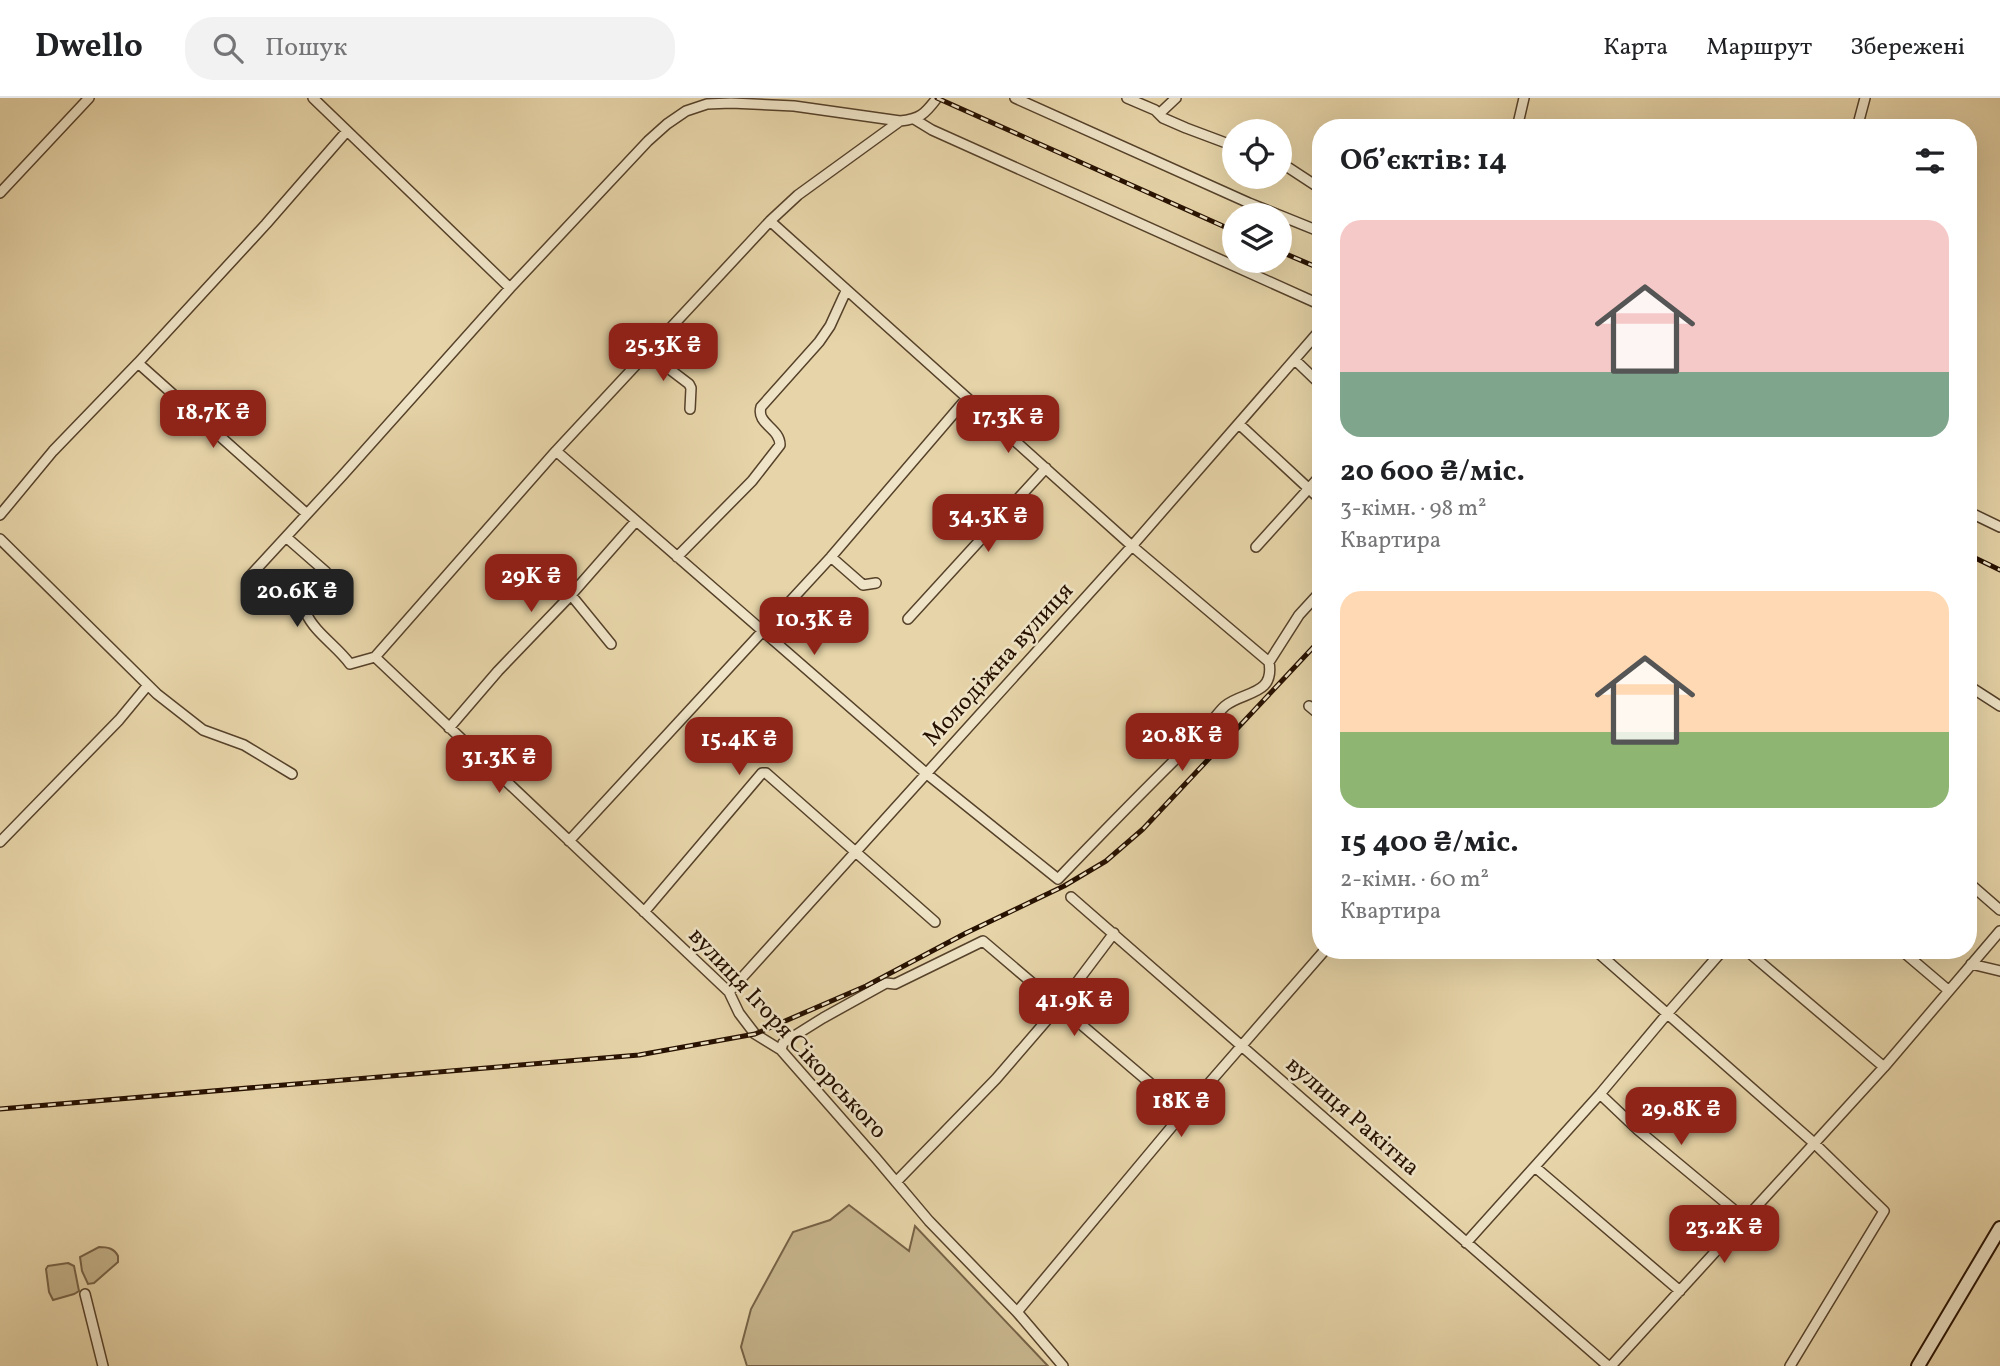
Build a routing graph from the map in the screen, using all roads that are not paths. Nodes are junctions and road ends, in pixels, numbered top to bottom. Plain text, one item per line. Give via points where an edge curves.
1 (89, 98) edge
2 (313, 98) edge
3 (937, 98) edge
4 (1015, 98) edge
5 (1127, 98) edge
6 (1176, 98) edge
7 (1524, 98) edge
8 (1865, 98) edge
9 (1159, 114) junction
10 (914, 119) junction
11 (1519, 119) edge
12 (1859, 119) edge
13 (900, 121) junction
14 (347, 131) junction
15 (1222, 142) edge
16 (1292, 170) edge
17 (1312, 183) edge
18 (0, 193) edge
19 (769, 221) junction
20 (1312, 228) edge
21 (510, 288) junction
22 (846, 291) junction
23 (1312, 301) edge
24 (1312, 340) edge
25 (648, 352) junction
26 (1295, 360) junction
27 (138, 363) junction
28 (1312, 376) edge
29 (967, 398) junction
30 (690, 409) dead end
31 (1239, 424) junction
32 (556, 450) junction
33 (1045, 468) junction
34 (1312, 483) edge
35 (1308, 487) junction
36 (1312, 491) edge
37 (307, 514) junction
38 (0, 515) edge
39 (1977, 516) edge
40 (636, 521) junction
41 (2000, 527) edge
42 (286, 537) junction
43 (0, 540) edge
44 (1132, 546) junction
45 (1256, 547) dead end
46 (677, 557) junction
47 (831, 557) junction
48 (249, 577) dead end
49 (876, 583) dead end
50 (571, 596) junction
51 (1312, 601) edge
52 (908, 619) dead end
53 (762, 631) junction
54 (611, 644) dead end
55 (375, 657) junction
56 (1269, 662) junction
57 (148, 685) junction
58 (1977, 691) edge
59 (1309, 706) dead end
60 (2000, 706) edge
61 (1312, 708) edge
62 (449, 727) junction
63 (292, 774) dead end
64 (927, 774) junction
65 (569, 841) junction
66 (0, 842) edge
67 (856, 852) junction
68 (1977, 890) edge
69 (1072, 897) dead end
70 (2000, 910) edge
71 (644, 912) junction
72 (935, 922) dead end
73 (2000, 931) edge
74 (1114, 933) junction
75 (1977, 957) edge
76 (1317, 959) edge
77 (1605, 959) edge
78 (1715, 959) edge
79 (1757, 959) edge
80 (1912, 959) edge
81 (1975, 959) edge
82 (1971, 964) junction
83 (2000, 971) edge
84 (1948, 990) junction
85 (729, 992) junction
86 (1059, 1006) junction
87 (1667, 1014) junction
88 (1241, 1045) junction
89 (781, 1050) junction
90 (1884, 1067) junction
91 (1600, 1094) junction
92 (1184, 1112) junction
93 (1814, 1143) junction
94 (1535, 1167) junction
95 (896, 1182) junction
96 (1745, 1219) junction
97 (2000, 1228) edge
98 (1466, 1243) junction
99 (1680, 1291) junction
100 (85, 1294) dead end
101 (1017, 1312) junction
102 (103, 1366) edge
103 (1063, 1366) edge
104 (1610, 1366) edge
105 (1790, 1366) edge
106 (1918, 1366) edge

1 - 18 street
2 - 14 street
3 - 10 street via 926,113
4 - 20 street
5 - 9 street
6 - 9 street
7 - 11 street
8 - 12 street
9 - 15 street
10 - 13 street
10 - 23 street
13 - 19 street
13 - 21 street via 794,106 707,104 686,111 648,141
14 - 21 street
14 - 27 street
16 - 17 street
19 - 22 street
19 - 25 street
21 - 37 street
22 - 29 street
22 - 46 street via 831,326 761,407 759,414 777,434 780,445 752,481
24 - 26 street, Молодіжна вулиця
25 - 30 street via 689,384
25 - 32 street
26 - 28 street
26 - 31 street, Молодіжна вулиця
27 - 37 street
27 - 38 street via 53,451
29 - 33 street
29 - 47 street
31 - 35 street
31 - 44 street, Молодіжна вулиця
32 - 40 street
32 - 55 street
33 - 44 street
33 - 52 street
34 - 35 street
35 - 36 street
35 - 45 street
37 - 42 street
39 - 41 street
40 - 46 street
40 - 50 street
42 - 48 street
42 - 55 street via 326,572 319,599 306,613 310,621 350,664
43 - 57 street
44 - 56 street
44 - 64 street, Молодіжна вулиця
46 - 53 street
47 - 49 street via 864,589
47 - 53 street
50 - 54 street
50 - 62 street
51 - 56 street
53 - 64 street
53 - 65 street
55 - 62 street, вулиця Ігоря Сікорського
56 - 64 street via 1267,682 1226,705 1058,879
57 - 63 street via 203,730 244,745
57 - 66 street
58 - 60 street
59 - 61 street
62 - 65 street, вулиця Ігоря Сікорського
64 - 67 street, Молодіжна вулиця
65 - 71 street, вулиця Ігоря Сікорського
67 - 71 street via 762,773
67 - 72 street
67 - 85 street, Молодіжна вулиця
68 - 70 street
69 - 74 street, вулиця Ракітна
71 - 85 street, вулиця Ігоря Сікорського
73 - 75 street
74 - 86 street
74 - 88 street, вулиця Ракітна
76 - 88 street
77 - 87 street
78 - 87 street
79 - 90 street
80 - 84 street
81 - 82 street
82 - 83 street
82 - 84 street
84 - 90 street
85 - 89 street, вулиця Ігоря Сікорського via 755,1034
86 - 89 street via 983,942 895,984 886,983 783,1043
86 - 92 street
86 - 95 street
87 - 91 street
87 - 93 street
88 - 92 street
88 - 98 street, вулиця Ракітна
89 - 95 street, вулиця Ігоря Сікорського
90 - 93 street
91 - 94 street
91 - 96 street
92 - 101 street
93 - 96 street
93 - 105 street via 1884,1211
94 - 98 street
94 - 99 street
95 - 101 street, вулиця Ігоря Сікорського
96 - 99 street
97 - 106 main road
98 - 104 street, вулиця Ракітна
99 - 104 street
100 - 102 street
101 - 103 street, вулиця Ігоря Сікорського

